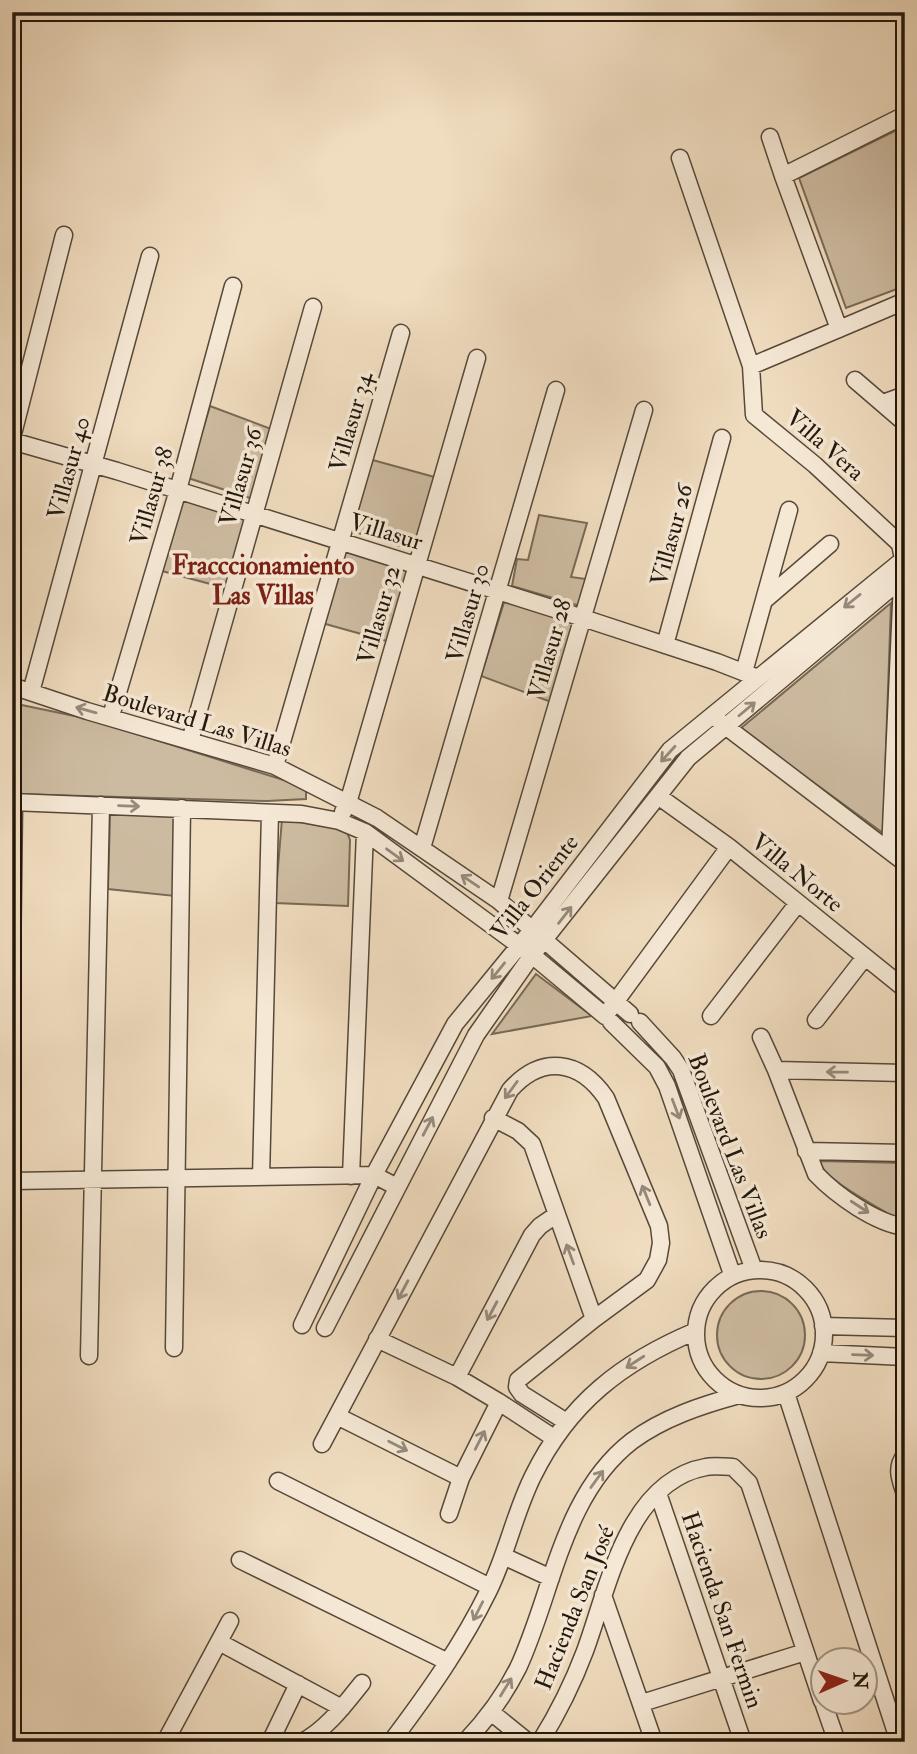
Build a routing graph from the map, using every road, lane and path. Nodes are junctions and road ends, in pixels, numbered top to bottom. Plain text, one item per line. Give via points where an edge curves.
1 (905, 115) edge
2 (770, 137) dead end
3 (680, 158) dead end
4 (783, 176) junction
5 (64, 235) dead end
6 (150, 256) dead end
7 (233, 286) dead end
8 (905, 300) edge
9 (313, 307) dead end
10 (839, 329) junction
11 (401, 333) dead end
12 (477, 358) dead end
13 (751, 366) junction
14 (855, 380) dead end
15 (556, 390) dead end
16 (905, 395) edge
17 (883, 404) junction
18 (644, 410) dead end
19 (905, 424) edge
20 (722, 438) dead end
21 (12, 439) edge
22 (94, 464) junction
23 (178, 490) junction
24 (789, 510) dead end
25 (254, 514) junction
26 (340, 542) junction
27 (830, 544) dead end
28 (904, 558) edge
29 (417, 566) junction
30 (903, 578) edge
31 (499, 592) junction
32 (766, 599) junction
33 (583, 618) junction
34 (665, 645) junction
35 (751, 675) junction
36 (12, 686) edge
37 (31, 692) junction
38 (111, 716) junction
39 (711, 716) junction
40 (900, 722) edge
41 (726, 726) junction
42 (191, 741) junction
43 (275, 766) junction
44 (658, 796) junction
45 (13, 802) edge
46 (348, 803) junction
47 (100, 805) junction
48 (183, 808) junction
49 (271, 813) junction
50 (339, 821) junction
51 (365, 832) junction
52 (422, 848) junction
53 (729, 848) junction
54 (890, 851) junction
55 (905, 863) edge
56 (499, 901) junction
57 (798, 903) junction
58 (539, 936) junction
59 (526, 950) junction
60 (865, 957) junction
61 (12, 966) edge
62 (905, 989) edge
63 (616, 1003) junction
64 (711, 1016) dead end
65 (608, 1019) junction
66 (816, 1020) dead end
67 (761, 1037) dead end
68 (659, 1042) junction
69 (641, 1051) junction
70 (776, 1070) junction
71 (905, 1073) edge
72 (493, 1118) junction
73 (806, 1151) junction
74 (905, 1153) edge
75 (374, 1175) junction
76 (351, 1176) junction
77 (261, 1177) junction
78 (177, 1179) junction
79 (92, 1180) junction
80 (12, 1181) edge
81 (397, 1186) junction
82 (556, 1215) junction
83 (905, 1227) edge
84 (754, 1270) junction
85 (732, 1274) junction
86 (594, 1319) junction
87 (302, 1325) dead end
88 (823, 1326) junction
89 (325, 1328) dead end
90 (905, 1328) edge
91 (696, 1331) junction
92 (377, 1339) junction
93 (174, 1348) dead end
94 (821, 1353) junction
95 (89, 1356) dead end
96 (905, 1357) edge
97 (457, 1377) junction
98 (786, 1393) junction
99 (739, 1395) junction
100 (499, 1402) junction
101 (337, 1416) junction
102 (565, 1421) junction
103 (554, 1438) junction
104 (321, 1444) dead end
105 (905, 1455) edge
106 (461, 1478) junction
107 (278, 1481) dead end
108 (658, 1493) junction
109 (905, 1494) edge
110 (449, 1514) dead end
111 (503, 1556) junction
112 (240, 1560) dead end
113 (551, 1578) junction
114 (490, 1587) junction
115 (603, 1595) junction
116 (230, 1621) dead end
117 (219, 1642) junction
118 (805, 1652) junction
119 (808, 1660) edge
120 (448, 1662) junction
121 (722, 1679) junction
122 (362, 1683) dead end
123 (298, 1684) junction
124 (642, 1703) junction
125 (342, 1707) junction
126 (491, 1712) junction
127 (828, 1716) edge
128 (552, 1734) edge
129 (311, 1740) edge
130 (470, 1740) edge
131 (165, 1742) edge
132 (270, 1742) edge
133 (391, 1742) edge
134 (528, 1742) edge
135 (540, 1742) edge
136 (654, 1742) edge
137 (743, 1742) edge
138 (837, 1742) edge
139 (899, 1742) edge

1 - 4 street
2 - 4 street
3 - 13 street
4 - 10 street
5 - 21 street
6 - 22 street, Villasur 40
7 - 23 street, Villasur 38
8 - 10 street
9 - 25 street, Villasur 36
10 - 13 street
11 - 26 street, Villasur 34
12 - 29 street, Villasur 32
13 - 28 street, Villa Vera via 754,415 893,536
14 - 17 street
15 - 31 street, Villasur 30
16 - 17 street
17 - 19 street
18 - 33 street, Villasur 28
20 - 34 street, Villasur 26
21 - 22 street, Villasur
22 - 23 street, Villasur
22 - 37 street, Villasur 40
23 - 25 street, Villasur
23 - 38 street, Villasur 38
24 - 32 street
25 - 26 street, Villasur
25 - 42 street, Villasur 36
26 - 29 street, Villasur
26 - 43 street, Villasur 34
27 - 32 street
28 - 30 street
28 -> 35 street, Villa Oriente
29 - 31 street, Villasur
29 - 46 street, Villasur 32
30 - 40 street
41 -> 30 street, Villa Oriente
31 - 33 street, Villasur
31 - 52 street, Villasur 30
32 - 35 street
33 - 34 street, Villasur
33 - 56 street, Villasur 28
34 - 35 street, Villasur
35 - 39 street, Villa Oriente
36 - 37 street, Boulevard Las Villas
38 -> 37 street, Boulevard Las Villas
38 - 42 street, Boulevard Las Villas
39 - 41 street
39 -> 58 street, Villa Oriente via 670,750
40 - 54 street
41 - 44 street, Villa Oriente via 688,758
41 - 54 street
42 - 43 street, Boulevard Las Villas
43 - 46 street, Boulevard Las Villas
44 - 53 street, Villa Norte
58 -> 44 street, Villa Oriente
45 - 47 street, Boulevard Las Villas
45 - 61 street
46 - 50 street, Villasur 32
46 - 52 street, Boulevard Las Villas
47 -> 48 street, Boulevard Las Villas
47 - 79 street
48 - 49 street, Boulevard Las Villas
48 - 78 street
49 - 50 street, Boulevard Las Villas
49 - 77 street
50 - 51 street, Boulevard Las Villas
51 -> 59 street, Boulevard Las Villas
51 - 76 street
56 -> 52 street, Boulevard Las Villas
53 - 57 street, Villa Norte
53 - 63 street
54 - 55 street
56 - 58 street, Boulevard Las Villas
57 - 60 street, Villa Norte
57 - 64 street
58 - 59 street, Villa Oriente
58 - 63 street, Boulevard Las Villas
59 - 65 street, Boulevard Las Villas
59 -> 75 street, Villa Oriente via 455,1024
81 -> 59 street, Villa Oriente
60 - 62 street, Villa Norte
60 - 66 street
63 - 65 street
63 - 68 street, Boulevard Las Villas
65 - 69 street, Boulevard Las Villas
67 - 70 street
68 - 69 street, Boulevard Las Villas
68 - 84 street, Boulevard Las Villas via 681,1070
69 -> 85 street, Boulevard Las Villas via 667,1086
71 -> 70 street
70 - 73 street
72 - 82 street via 532,1144
86 -> 72 street via 648,1280 661,1243 659,1226 606,1098 591,1079 570,1066 544,1068 518,1081
72 -> 92 street
73 - 74 street
73 -> 83 street via 826,1185 874,1217
75 - 76 street
75 - 81 street
75 - 87 street, Villa Oriente
76 - 77 street
77 - 78 street
78 - 79 street
78 - 93 street
79 - 80 street
79 - 95 street
81 - 89 street, Villa Oriente
86 -> 82 street
82 -> 97 street via 532,1235
84 - 85 street
84 - 88 street via 786,1275 804,1288 817,1305
85 - 91 street via 706,1298
86 - 102 street via 518,1380 522,1394
88 - 90 street
88 - 94 street
91 - 99 street via 704,1366 719,1384
91 -> 102 street via 657,1347 625,1368
92 - 97 street
92 - 101 street
94 -> 96 street
94 - 98 street via 811,1373
97 - 100 street
98 - 99 street via 763,1399
98 - 139 street
113 -> 99 street via 571,1525 607,1465 651,1429
100 - 103 street
106 -> 100 street
101 - 104 street
101 -> 106 street
102 - 103 street
103 - 111 street
105 - 109 street via 898,1475
106 - 110 street
107 - 114 street
108 - 115 street, Hacienda San José via 627,1536
108 - 118 street, Hacienda San José via 679,1476 706,1467 733,1467 749,1483
108 - 121 street, Hacienda San Fermin
111 - 113 street
111 - 114 street
112 - 120 street
126 -> 113 street via 517,1669
114 -> 120 street
115 - 124 street
115 - 128 street, Hacienda San José
116 - 117 street
117 - 123 street
117 - 131 street
118 - 119 street
118 - 121 street
120 - 133 street
121 - 124 street
121 - 137 street, Hacienda San Fermin
122 - 125 street
123 - 125 street
123 - 132 street
124 - 136 street
125 - 129 street
126 - 130 street
126 - 134 street
127 - 138 street
128 - 135 street, Hacienda San José

